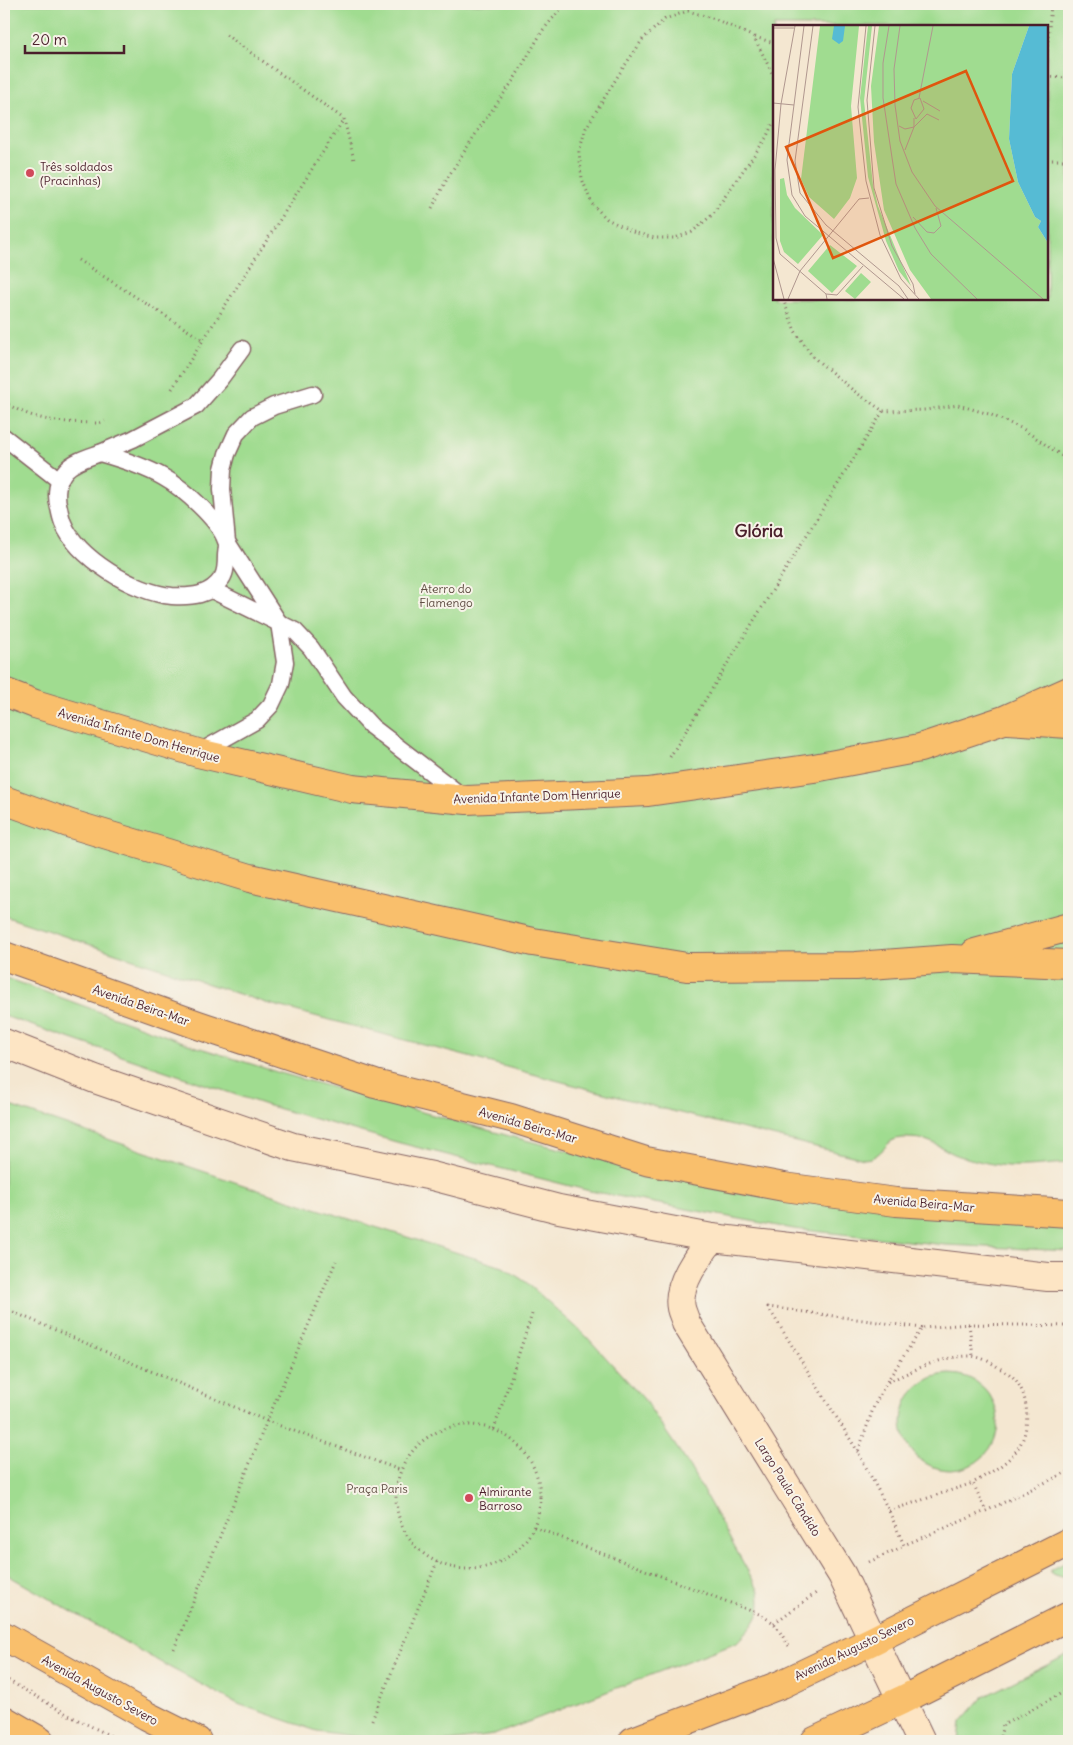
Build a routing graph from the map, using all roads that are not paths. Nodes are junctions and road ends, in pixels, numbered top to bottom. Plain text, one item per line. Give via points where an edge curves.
1 (242, 349) dead end
2 (313, 394) dead end
3 (4, 437) edge
4 (100, 453) junction
5 (59, 480) junction
6 (227, 542) junction
7 (212, 590) junction
8 (279, 623) junction
9 (1069, 691) edge
10 (4, 692) edge
11 (1004, 720) junction
12 (1069, 724) edge
13 (198, 753) junction
14 (4, 800) edge
15 (467, 800) junction
16 (1069, 927) edge
17 (4, 956) edge
18 (952, 960) junction
19 (1069, 964) edge
20 (4, 1043) edge
21 (1069, 1212) edge
22 (712, 1238) junction
23 (1069, 1277) edge
24 (1069, 1542) edge
25 (1069, 1616) edge
26 (4, 1636) edge
27 (874, 1640) junction
28 (902, 1700) junction
29 (4, 1720) edge
30 (40, 1741) edge
31 (197, 1741) edge
32 (633, 1741) edge
33 (815, 1741) edge
34 (921, 1741) edge

1 - 4 lane via 196,406
2 - 6 lane via 274,406 252,418 236,434 223,469
3 - 5 lane
4 - 5 lane via 67,468
4 - 6 lane via 164,478 213,518
5 - 7 lane via 56,500 63,524 94,561 116,577 142,590 165,595 190,597
6 - 7 lane via 224,576
6 - 8 lane
7 - 8 lane
8 - 13 lane via 285,662 281,684 271,705 257,720
8 - 15 lane via 295,632 311,648 344,697 372,727
9 - 11 main road, Avenida Infante Dom Henrique
10 - 13 main road, Avenida Infante Dom Henrique
11 - 12 main road
11 - 15 main road, Avenida Infante Dom Henrique via 920,748 814,768 648,792
13 - 15 main road, Avenida Infante Dom Henrique via 352,789
14 - 18 main road via 71,824 250,878 543,944 687,967 856,966
16 - 18 main road
17 - 21 main road, Avenida Beira-Mar via 375,1084 511,1118 646,1161 784,1187 896,1202
18 - 19 main road
20 - 22 main road via 94,1079 293,1147 432,1176 559,1209
22 - 23 main road
22 - 27 main road, Largo Paula Cândido via 694,1261 684,1285 681,1306 686,1323 842,1574
24 - 27 main road, Avenida Augusto Severo
25 - 28 main road
26 - 31 main road, Avenida Augusto Severo
27 - 28 main road, Largo Paula Cândido
27 - 32 main road, Avenida Augusto Severo via 782,1684
28 - 33 main road
28 - 34 main road, Largo Paula Cândido
29 - 30 main road

